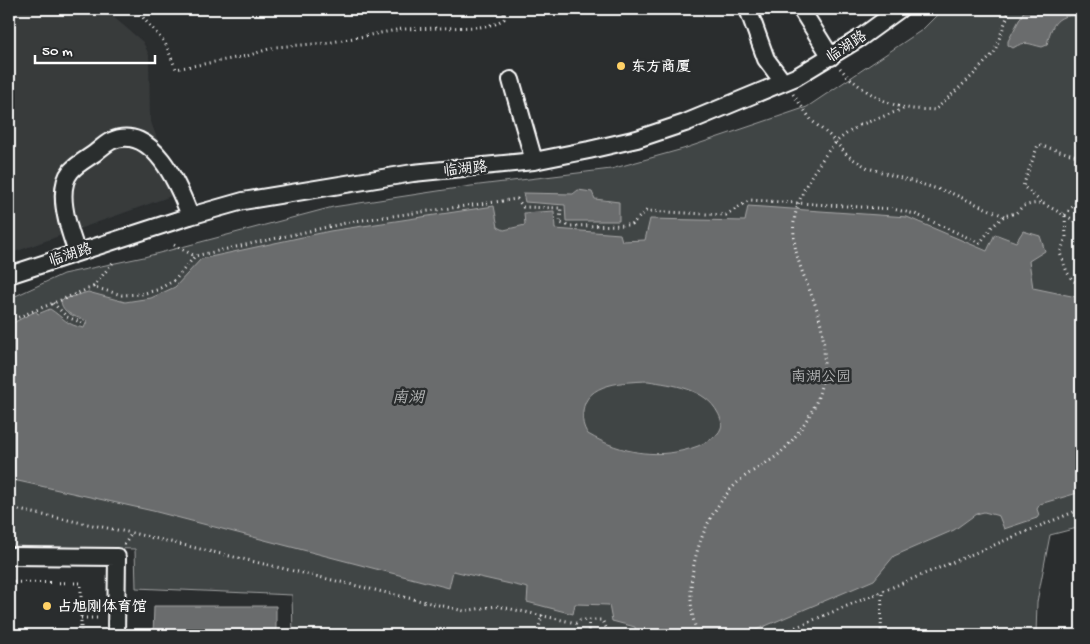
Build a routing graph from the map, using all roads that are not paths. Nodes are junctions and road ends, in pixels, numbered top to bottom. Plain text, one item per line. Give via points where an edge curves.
1 (748, 9) edge
2 (801, 9) edge
3 (900, 9) edge
4 (831, 56) junction
5 (510, 80) dead end
6 (784, 82) junction
7 (534, 160) junction
8 (190, 216) junction
9 (76, 252) junction
10 (9, 275) edge
11 (9, 556) edge
12 (116, 635) edge

1 - 6 street via 766,59
2 - 4 street
3 - 4 street, 临湖路
4 - 6 street, 临湖路
5 - 7 street
6 - 7 street, 临湖路 via 637,139
7 - 8 street, 临湖路 via 323,187 243,201
8 - 9 street, 临湖路
8 - 9 street via 182,195 157,153 137,140 110,141 71,171 65,183 64,202
9 - 10 street, 临湖路
11 - 12 street via 117,557

